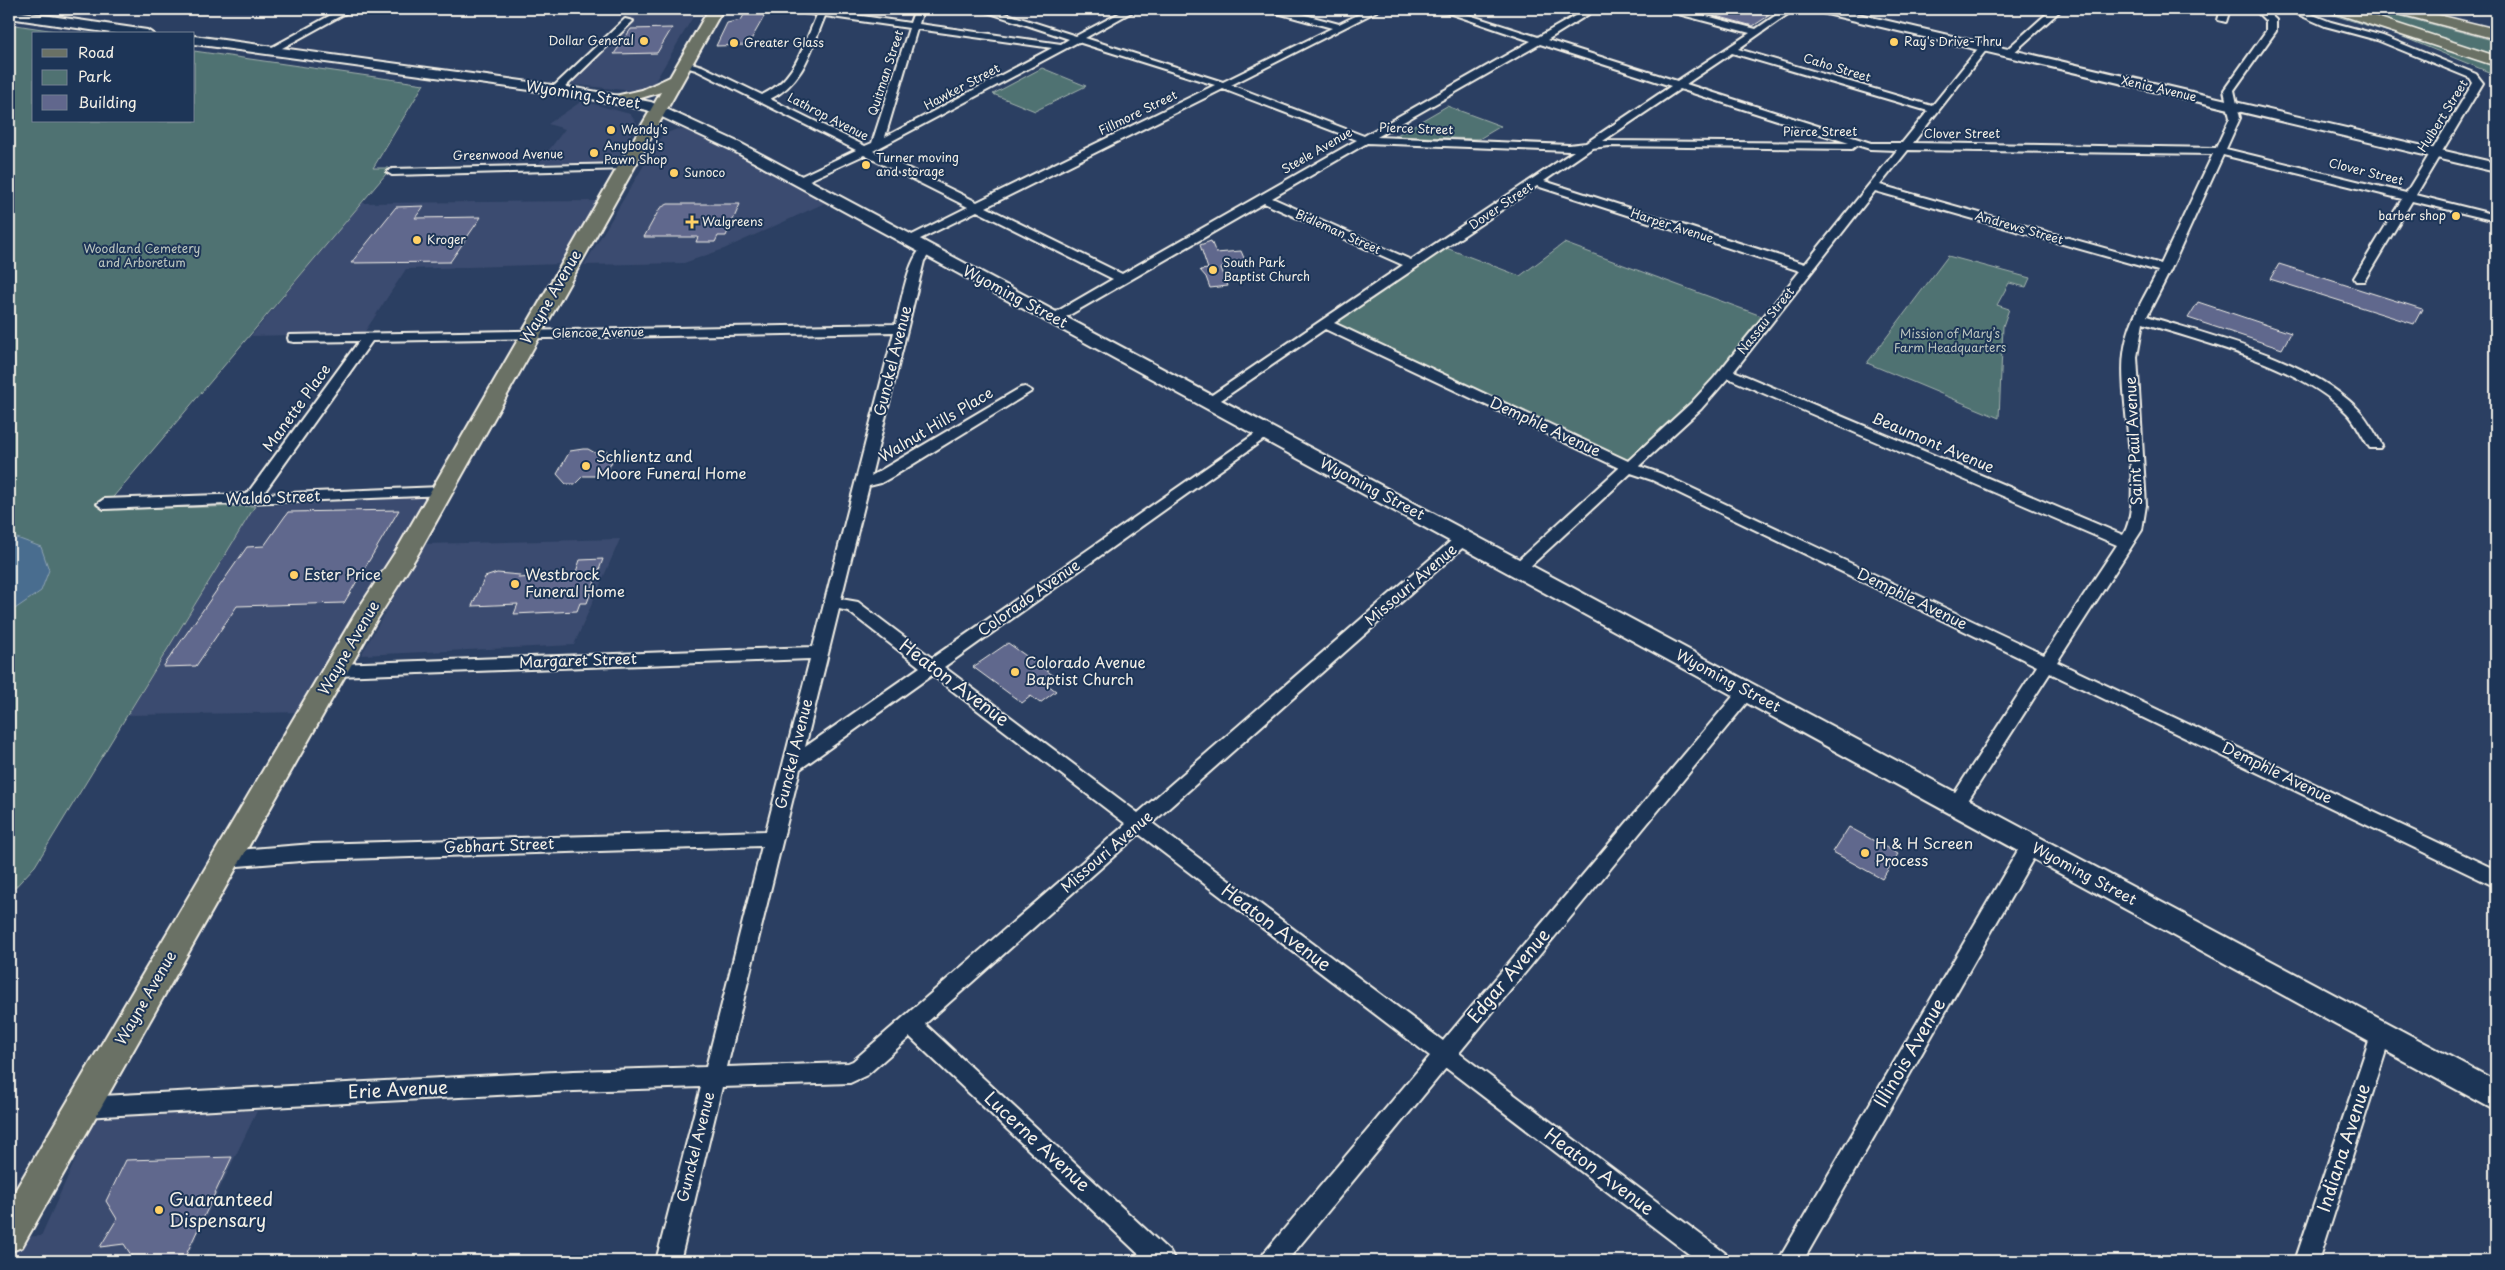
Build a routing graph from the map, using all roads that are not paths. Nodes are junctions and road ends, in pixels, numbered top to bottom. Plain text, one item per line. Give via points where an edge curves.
1 (348, 9) edge
2 (716, 9) edge
3 (796, 9) edge
4 (919, 9) edge
5 (983, 9) edge
6 (1133, 9) edge
7 (1273, 9) edge
8 (1377, 9) edge
9 (1441, 9) edge
10 (1593, 9) edge
11 (1670, 9) edge
12 (1791, 9) edge
13 (1822, 9) edge
14 (2054, 9) edge
15 (2226, 9) edge
16 (2259, 9) edge
17 (2337, 9) edge
18 (2397, 9) edge
19 (2438, 9) edge
20 (823, 11) edge
21 (2300, 13) dead end
22 (9, 14) edge
23 (2223, 20) dead end
24 (628, 21) dead end
25 (2496, 23) edge
26 (914, 26) junction
27 (1340, 27) junction
28 (133, 32) edge
29 (1758, 32) junction
30 (2496, 34) edge
31 (1077, 39) junction
32 (195, 40) edge
33 (1538, 40) junction
34 (1062, 47) junction
35 (1984, 48) junction
36 (1732, 50) junction
37 (270, 51) junction
38 (2008, 53) junction
39 (2496, 61) edge
40 (679, 74) junction
41 (1223, 85) junction
42 (1680, 85) junction
43 (556, 90) junction
44 (621, 99) junction
45 (762, 99) junction
46 (2235, 107) junction
47 (660, 109) junction
48 (1934, 110) junction
49 (1364, 140) junction
50 (877, 145) junction
51 (1589, 146) junction
52 (1870, 146) junction
53 (1906, 146) junction
54 (866, 151) junction
55 (2220, 151) junction
56 (2434, 154) junction
57 (625, 167) junction
58 (2496, 168) edge
59 (392, 172) dead end
60 (800, 181) junction
61 (1537, 182) junction
62 (1873, 187) junction
63 (2409, 196) junction
64 (1262, 198) junction
65 (977, 207) junction
66 (2496, 218) edge
67 (918, 245) junction
68 (1413, 265) junction
69 (1807, 269) junction
70 (2165, 269) junction
71 (2360, 278) dead end
72 (1122, 279) junction
73 (1055, 318) junction
74 (2140, 318) junction
75 (1325, 324) junction
76 (901, 328) junction
77 (531, 334) junction
78 (368, 336) junction
79 (294, 338) dead end
80 (1726, 372) junction
81 (1025, 391) dead end
82 (1210, 401) junction
83 (1267, 432) junction
84 (2375, 445) dead end
85 (1630, 467) junction
86 (862, 482) junction
87 (441, 492) junction
88 (252, 498) junction
89 (104, 504) dead end
90 (1464, 538) junction
91 (2128, 543) junction
92 (1519, 568) junction
93 (833, 603) junction
94 (819, 653) junction
95 (2049, 665) junction
96 (932, 667) junction
97 (336, 670) junction
98 (1747, 691) junction
99 (792, 765) junction
100 (1956, 805) junction
101 (1139, 824) junction
102 (773, 838) junction
103 (2031, 845) junction
104 (226, 859) junction
105 (2496, 879) edge
106 (911, 1024) junction
107 (2381, 1035) junction
108 (1444, 1054) junction
109 (714, 1076) junction
110 (2496, 1097) edge
111 (83, 1107) junction
112 (9, 1234) edge
113 (668, 1261) edge
114 (1163, 1261) edge
115 (1272, 1261) edge
116 (1717, 1261) edge
117 (1790, 1261) edge
118 (2307, 1261) edge

1 - 37 street
2 - 40 main road, Wayne Avenue
3 - 20 street
4 - 26 street, Quitman Street
5 - 31 street, Pierce Street via 1025,16
6 - 31 street, Hawker Street
7 - 27 street
8 - 27 street, Fillmore Street
9 - 33 street, Clover Street
10 - 33 street, Steele Avenue
11 - 29 street
12 - 29 street, Dover Street
13 - 35 street, Xenia Avenue
14 - 38 street
15 - 23 street
16 - 46 street, Saint Paul Avenue via 2271,20 2272,32 2229,90
17 - 39 highway
18 - 30 highway
19 - 25 highway
20 - 26 street
20 - 45 street via 793,78 781,90
21 - 56 street, Hulbert Street via 2380,38 2477,79 2478,83
22 - 28 street
24 - 43 street
26 - 34 street
26 - 50 street, Quitman Street
27 - 41 street, Fillmore Street
29 - 36 street, Dover Street
31 - 34 street, Hawker Street
31 - 41 street, Pierce Street
32 - 37 street, Wyoming Street
33 - 42 street, Clover Street
33 - 49 street, Steele Avenue
34 - 50 street, Hawker Street
35 - 38 street, Xenia Avenue
35 - 48 street, Nassau Street
36 - 42 street, Dover Street
36 - 48 street, Caho Street
37 - 43 street, Wyoming Street
38 - 46 street, Xenia Avenue
40 - 44 main road via 647,93
40 - 45 street, Lathrop Avenue via 688,65 699,68
40 - 47 main road, Wayne Avenue
41 - 49 street, Pierce Street
41 - 65 street, Fillmore Street
42 - 51 street, Dover Street
42 - 52 street, Clover Street
43 - 44 street, Wyoming Street
44 - 47 street, Wyoming Street
45 - 54 street, Lathrop Avenue
46 - 55 street, Saint Paul Avenue via 2235,118
46 - 56 street, Xenia Avenue
47 - 57 main road, Wayne Avenue
47 - 60 street, Wyoming Street
48 - 53 street, Nassau Street
49 - 51 street, Pierce Street via 1569,148
49 - 64 street, Steele Avenue
50 - 54 street, Hawker Street
51 - 52 street, Pierce Street via 1610,143
51 - 61 street, Dover Street
52 - 53 street, Clover Street
53 - 55 street, Clover Street
53 - 62 street, Nassau Street
54 - 60 street, Hawker Street
54 - 65 street, Lathrop Avenue
55 - 63 street, Clover Street
55 - 70 street, Saint Paul Avenue
56 - 58 street, Xenia Avenue
56 - 63 street, Hulbert Street
57 - 59 street, Greenwood Avenue
57 - 77 main road, Wayne Avenue
60 - 67 street, Wyoming Street
61 - 68 street, Dover Street
61 - 69 street, Harper Avenue
62 - 69 street, Nassau Street
62 - 70 street, Andrews Street
63 - 66 street, Clover Street
63 - 71 street, Hulbert Street
64 - 68 street, Bidleman Street
64 - 72 street, Steele Avenue
65 - 67 street, Fillmore Street
65 - 72 street, Lathrop Avenue
67 - 73 street, Wyoming Street
67 - 76 street, Gunckel Avenue via 918,262
68 - 75 street, Dover Street
69 - 80 street, Nassau Street
70 - 74 street, Saint Paul Avenue
72 - 73 street, Steele Avenue
73 - 82 street, Wyoming Street
74 - 84 street via 2292,372 2338,398 2353,412
74 - 91 street, Saint Paul Avenue via 2135,326 2130,357 2139,505
75 - 82 street, Dover Street
75 - 85 street, Demphle Avenue
76 - 77 street, Glencoe Avenue
76 - 86 street, Gunckel Avenue
77 - 78 street, Glencoe Avenue
77 - 87 main road, Wayne Avenue
78 - 79 street, Glencoe Avenue
78 - 88 street, Manette Place
80 - 85 street, Nassau Street via 1696,406
80 - 91 street, Beaumont Avenue
81 - 86 street, Walnut Hills Place via 876,480
82 - 83 street, Wyoming Street
83 - 90 street, Wyoming Street
83 - 96 street, Colorado Avenue
85 - 92 street, Nassau Street
85 - 95 street, Demphle Avenue
86 - 93 street, Gunckel Avenue
87 - 88 street, Waldo Street
87 - 97 main road, Wayne Avenue
88 - 89 street, Waldo Street
90 - 92 street, Wyoming Street
90 - 101 street, Missouri Avenue
91 - 95 street, Saint Paul Avenue
92 - 98 street, Wyoming Street
93 - 94 street, Gunckel Avenue
93 - 96 street, Heaton Avenue via 852,606
94 - 97 street, Margaret Street
94 - 99 street, Gunckel Avenue
95 - 100 street, Saint Paul Avenue
95 - 105 street, Demphle Avenue
96 - 99 street, Colorado Avenue
96 - 101 street, Heaton Avenue
97 - 104 main road, Wayne Avenue
98 - 100 street, Wyoming Street
98 - 108 street, Edgar Avenue
99 - 102 street, Gunckel Avenue
100 - 103 street, Wyoming Street
101 - 106 street, Missouri Avenue
101 - 108 street, Heaton Avenue
102 - 104 street, Gebhart Street via 313,852
102 - 109 street, Gunckel Avenue
103 - 107 street, Wyoming Street
103 - 117 street, Illinois Avenue
104 - 111 main road, Wayne Avenue
106 - 109 street, Missouri Avenue via 850,1073
106 - 114 street, Lucerne Avenue
107 - 110 street, Wyoming Street
107 - 118 street, Indiana Avenue
108 - 115 street, Edgar Avenue
108 - 116 street, Heaton Avenue
109 - 111 street, Erie Avenue
109 - 113 street, Gunckel Avenue
111 - 112 main road, Wayne Avenue

